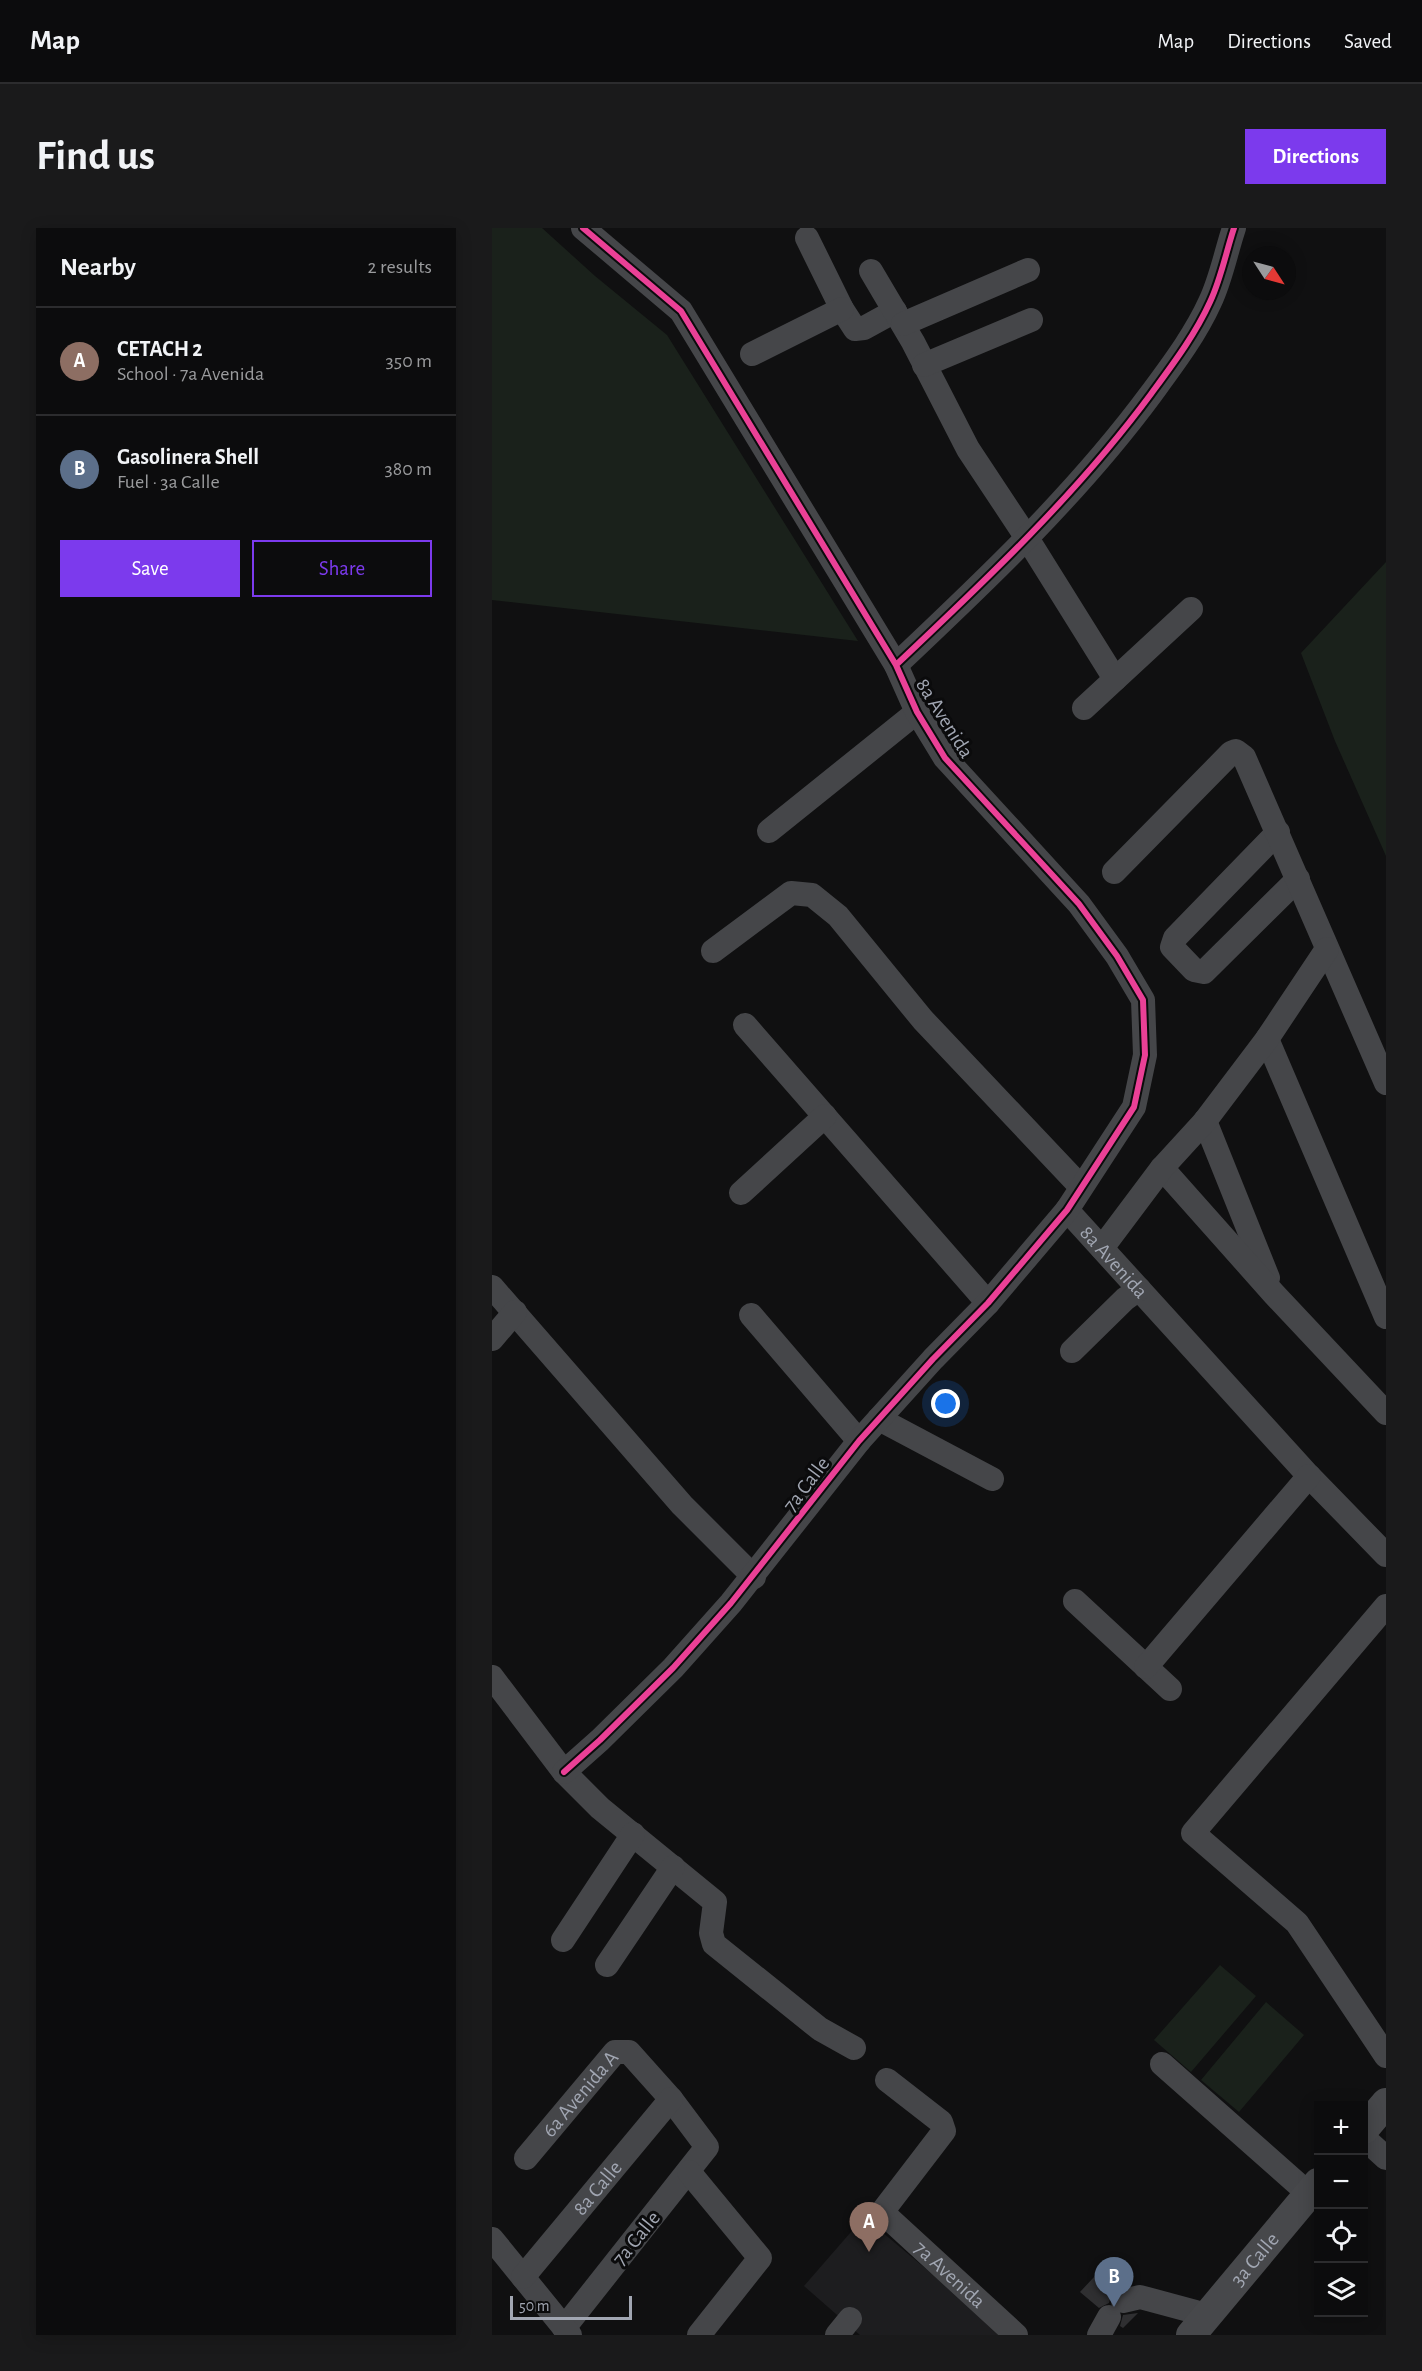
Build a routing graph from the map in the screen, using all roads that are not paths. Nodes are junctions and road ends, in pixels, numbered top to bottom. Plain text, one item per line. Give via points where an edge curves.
1 (583, 228) edge
2 (1234, 228) edge
3 (807, 238) dead end
4 (1028, 270) dead end
5 (871, 271) dead end
6 (842, 309) junction
7 (899, 317) junction
8 (1031, 320) dead end
9 (752, 354) dead end
10 (924, 365) junction
11 (1027, 538) junction
12 (1191, 609) dead end
13 (896, 665) junction
14 (1115, 679) junction
15 (1084, 708) dead end
16 (917, 712) junction
17 (769, 831) dead end
18 (1278, 832) junction
19 (1114, 872) dead end
20 (1298, 879) junction
21 (1327, 949) junction
22 (713, 951) dead end
23 (745, 1025) dead end
24 (1267, 1039) junction
25 (1386, 1083) edge
26 (825, 1116) junction
27 (1205, 1121) junction
28 (1162, 1168) junction
29 (1081, 1187) junction
30 (741, 1192) dead end
31 (1067, 1210) junction
32 (1244, 1245) junction
33 (1102, 1248) junction
34 (492, 1287) edge
35 (1139, 1289) junction
36 (988, 1303) junction
37 (515, 1312) junction
38 (751, 1315) dead end
39 (1386, 1317) edge
40 (492, 1339) edge
41 (1071, 1351) dead end
42 (1386, 1413) edge
43 (879, 1419) junction
44 (859, 1441) junction
45 (1309, 1476) junction
46 (992, 1479) dead end
47 (1386, 1555) edge
48 (754, 1576) junction
49 (1075, 1601) dead end
50 (1386, 1606) edge
51 (1146, 1667) junction
52 (492, 1677) edge
53 (1170, 1689) dead end
54 (564, 1772) junction
55 (633, 1834) junction
56 (673, 1867) junction
57 (563, 1940) dead end
58 (607, 1965) dead end
59 (854, 2048) dead end
60 (1386, 2056) edge
61 (1162, 2064) dead end
62 (887, 2080) dead end
63 (671, 2099) junction
64 (1386, 2103) edge
65 (1368, 2124) edge
66 (1368, 2142) edge
67 (707, 2147) joint
68 (526, 2158) dead end
69 (1386, 2158) edge
70 (689, 2172) junction
71 (1314, 2188) edge
72 (492, 2239) edge
73 (523, 2277) junction
74 (1110, 2318) edge
75 (1199, 2325) edge
76 (567, 2331) edge
77 (699, 2335) edge
78 (1016, 2335) edge

1 - 13 street, 8a Avenida via 681,311
2 - 11 street via 1211,301 1188,344 1098,462
3 - 6 street
4 - 7 street
5 - 7 street
6 - 7 street via 855,329
6 - 9 street
7 - 10 street
8 - 10 street
10 - 11 street via 968,449
11 - 13 street
11 - 14 street
12 - 14 street
13 - 16 street, 8a Avenida
14 - 15 street
16 - 17 street
16 - 29 street, 8a Avenida via 945,758 1079,904 1143,1000 1145,1055 1134,1107
18 - 19 street via 1245,757 1236,751
18 - 20 street
18 - 20 street via 1175,938 1172,947 1194,970 1204,972
20 - 21 street
21 - 24 street
21 - 25 street
22 - 29 street via 791,894 812,895 838,916 923,1020
23 - 26 street
24 - 27 street
24 - 39 street
26 - 30 street
26 - 36 street
27 - 28 street
27 - 32 street
28 - 32 street
28 - 33 street
29 - 31 street, 8a Avenida
31 - 33 street, 8a Avenida
31 - 36 street, 7a Calle
32 - 42 street via 1274,1294
33 - 35 street, 8a Avenida
34 - 37 street
35 - 41 street
35 - 45 street, 8a Avenida
36 - 43 street, 7a Calle
37 - 40 street
37 - 48 street via 682,1505
38 - 44 street
43 - 44 street, 7a Calle
43 - 46 street
44 - 48 street, 7a Calle
45 - 47 street, 8a Avenida
45 - 51 street
48 - 54 street, 7a Calle via 674,1668
49 - 51 street
50 - 60 street via 1193,1833 1297,1923
51 - 53 street
52 - 54 street
54 - 55 street
55 - 56 street
55 - 57 street
56 - 58 street
56 - 59 street via 715,1902 711,1933 714,1944 820,2029
61 - 71 street
62 - 78 street, 7a Avenida via 941,2121 944,2131 882,2211
63 - 67 street, 6a Avenida A
63 - 68 street, 6a Avenida A via 628,2052 615,2052
63 - 73 street, 8a Calle
64 - 65 main road
66 - 69 street
67 - 70 street, 7a Calle
70 - 76 street, 7a Calle
70 - 77 street via 760,2258
71 - 75 main road, 3a Calle
72 - 73 street
73 - 76 street
74 - 75 street via 1140,2296

